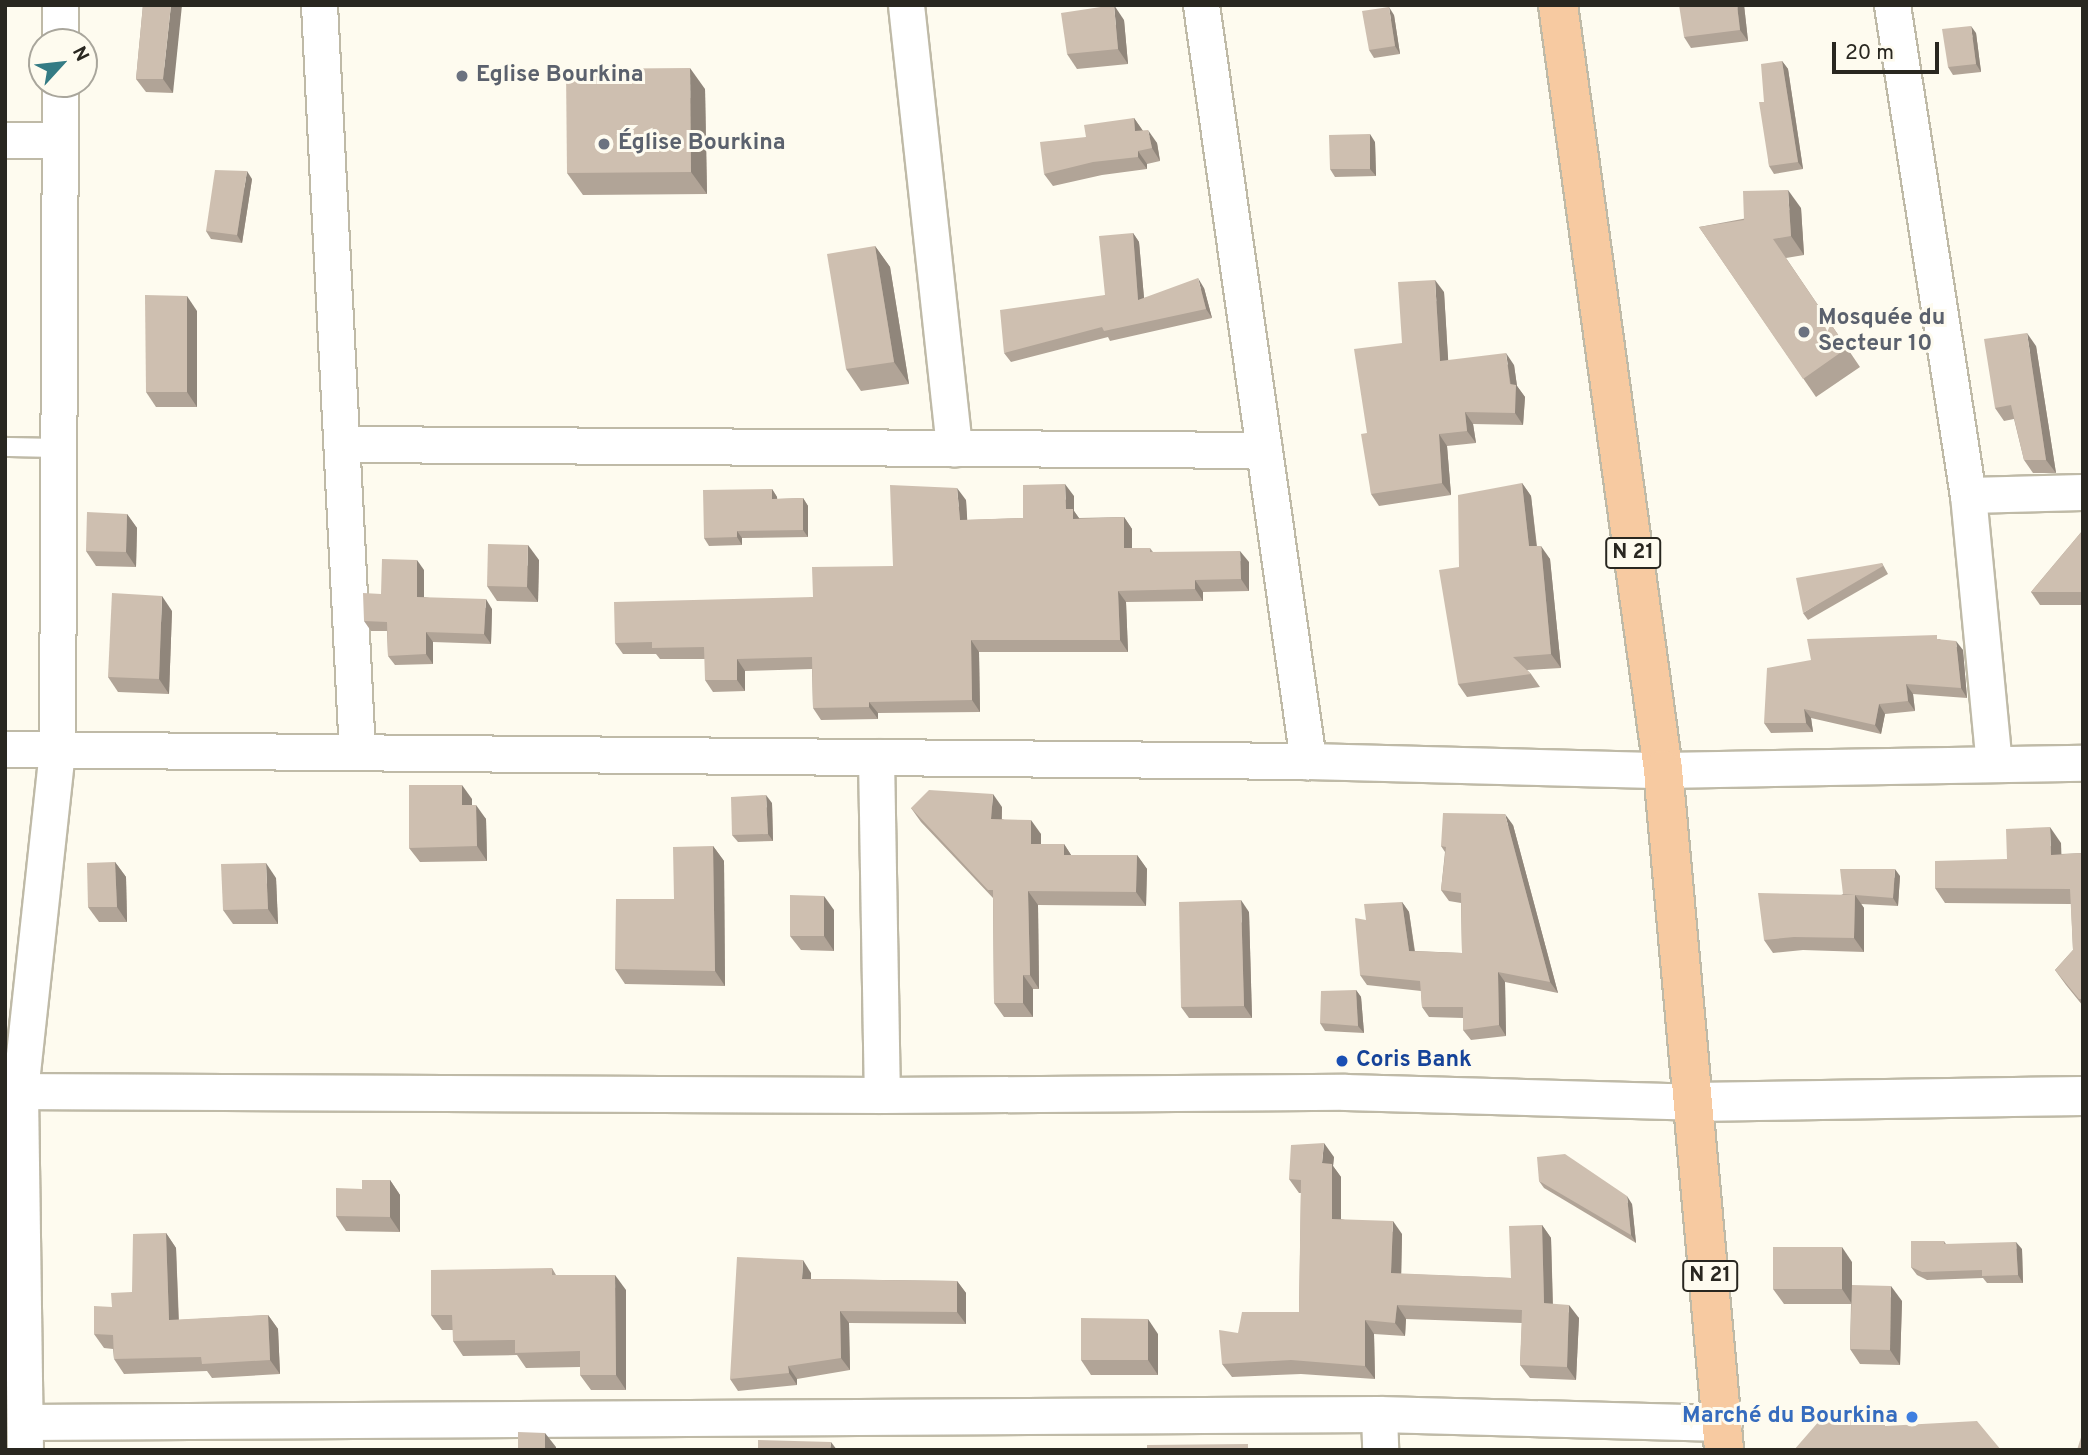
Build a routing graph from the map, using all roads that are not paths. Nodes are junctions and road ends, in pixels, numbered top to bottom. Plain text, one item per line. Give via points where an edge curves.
1 (60, 5) edge
2 (319, 5) edge
3 (906, 5) edge
4 (1201, 5) edge
5 (1558, 5) edge
6 (1892, 5) edge
7 (60, 28) edge
8 (60, 98) edge
9 (5, 140) edge
10 (60, 140) junction
11 (341, 444) junction
12 (5, 447) edge
13 (58, 448) junction
14 (954, 448) junction
15 (1264, 450) junction
16 (2083, 492) edge
17 (1968, 495) junction
18 (57, 749) junction
19 (5, 750) edge
20 (357, 752) junction
21 (876, 757) junction
22 (1308, 761) junction
23 (2083, 763) edge
24 (1994, 764) junction
25 (1663, 770) junction
26 (13, 1091) edge
27 (882, 1095) junction
28 (2083, 1096) edge
29 (1694, 1102) junction
30 (1379, 1414) junction
31 (432, 1435) edge
32 (25, 1436) edge
33 (1724, 1436) edge
34 (1380, 1450) edge

1 - 7 street
2 - 11 street
3 - 14 street
4 - 15 street
5 - 25 main road, N 21
6 - 17 street
8 - 10 street
9 - 10 street
10 - 13 street
11 - 14 street
11 - 20 street
12 - 13 lane
13 - 18 street
14 - 15 street
15 - 22 street
16 - 17 street
17 - 24 street
18 - 19 street
18 - 20 street
18 - 26 street
20 - 21 street
21 - 22 street
21 - 27 street
22 - 25 street
23 - 24 street
24 - 25 street
25 - 29 main road, N 21
26 - 27 street
26 - 32 street
27 - 29 street via 1345,1092
28 - 29 street
29 - 33 main road, N 21
30 - 31 street
30 - 33 street
30 - 34 street
31 - 32 street

